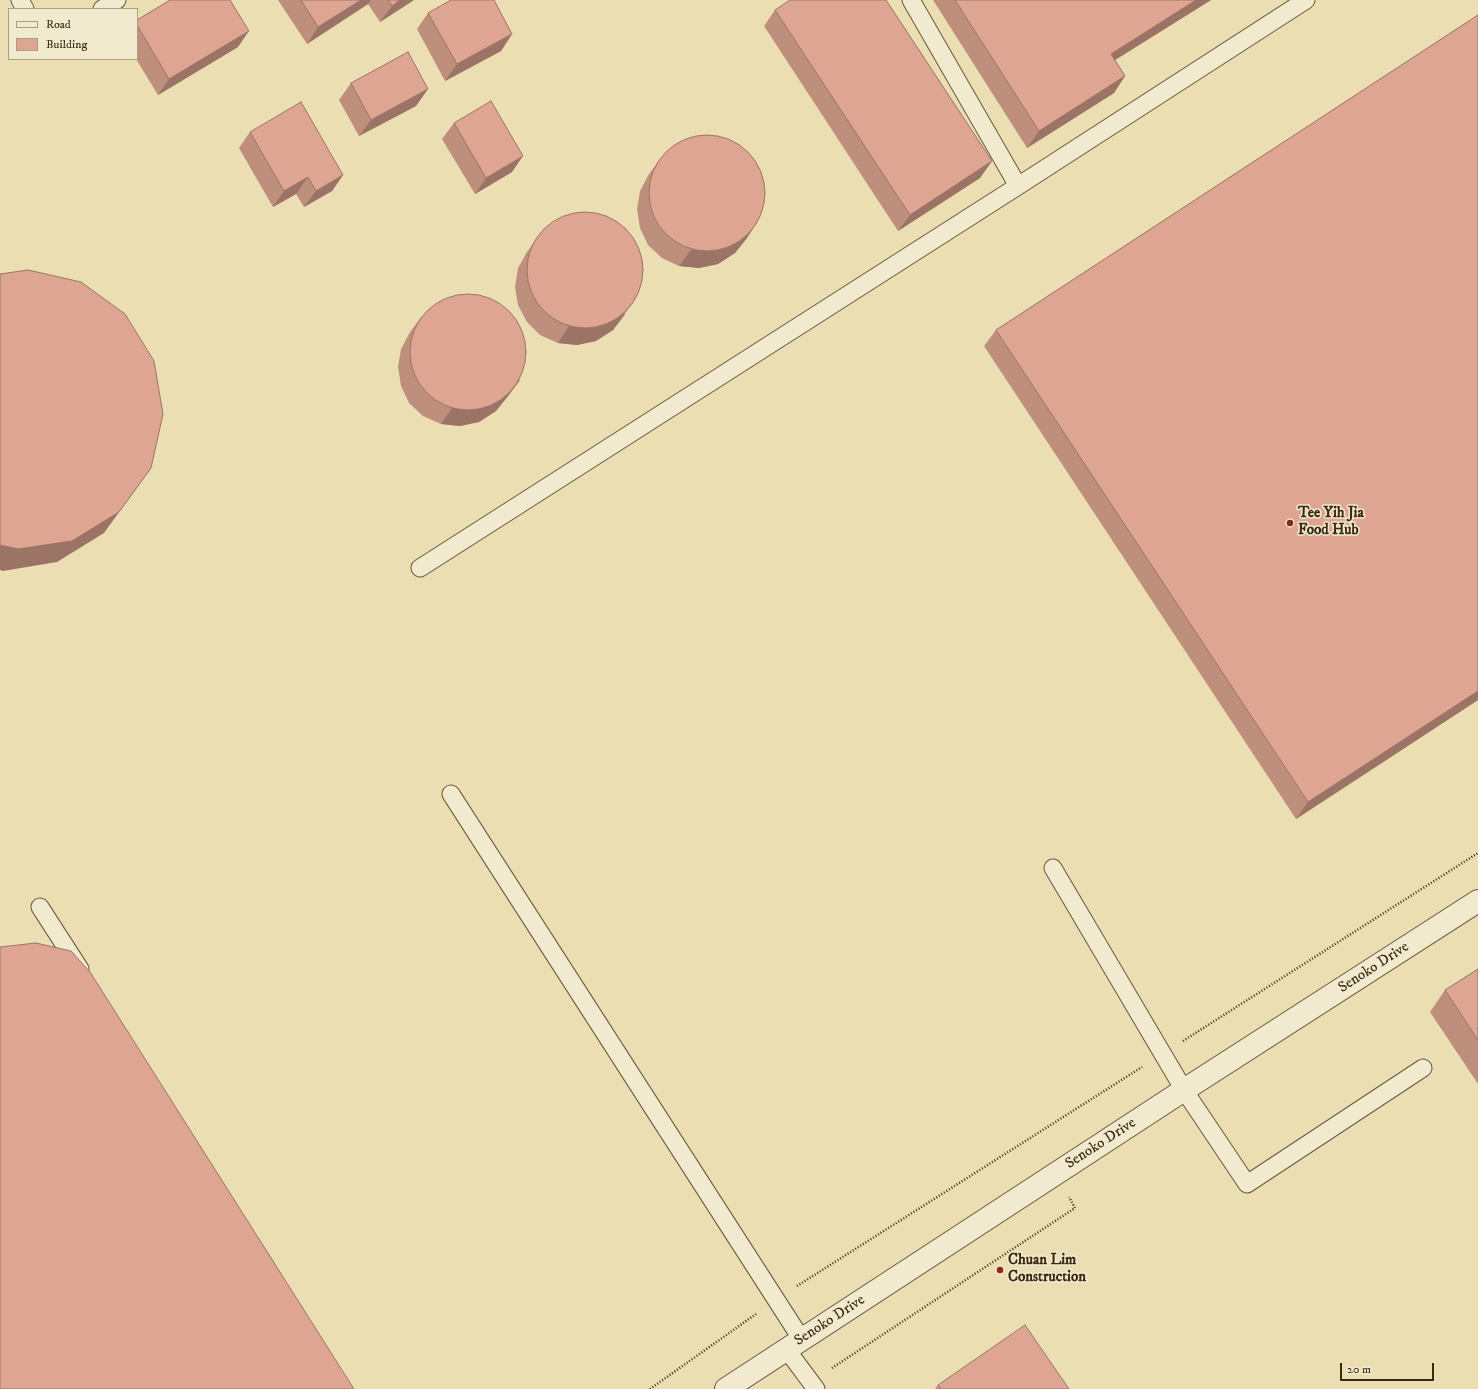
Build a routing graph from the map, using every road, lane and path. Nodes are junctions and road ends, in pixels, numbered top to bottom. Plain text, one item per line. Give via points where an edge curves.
1 (117, 0) edge
2 (911, 0) edge
3 (1306, 0) edge
4 (104, 8) edge
5 (1018, 186) junction
6 (420, 568) dead end
7 (451, 794) dead end
8 (1478, 853) edge
9 (1053, 868) dead end
10 (1478, 901) edge
11 (40, 907) dead end
12 (88, 981) edge
13 (1164, 1053) junction
14 (1423, 1068) dead end
15 (1184, 1090) junction
16 (1057, 1173) junction
17 (776, 1300) junction
18 (795, 1345) junction
19 (814, 1386) edge
20 (650, 1389) edge
21 (726, 1389) edge

1 - 4 lane
2 - 5 lane
3 - 5 lane
5 - 6 lane
7 - 17 lane
8 - 13 path
9 - 13 lane
10 - 15 street, Senoko Drive
11 - 12 lane
13 - 15 lane
13 - 17 path
14 - 15 lane via 1247,1184
15 - 16 street, Senoko Drive
16 - 18 street, Senoko Drive
16 - 19 path via 1075,1208
17 - 18 lane
17 - 20 path
18 - 19 lane
18 - 21 street, Senoko Drive

